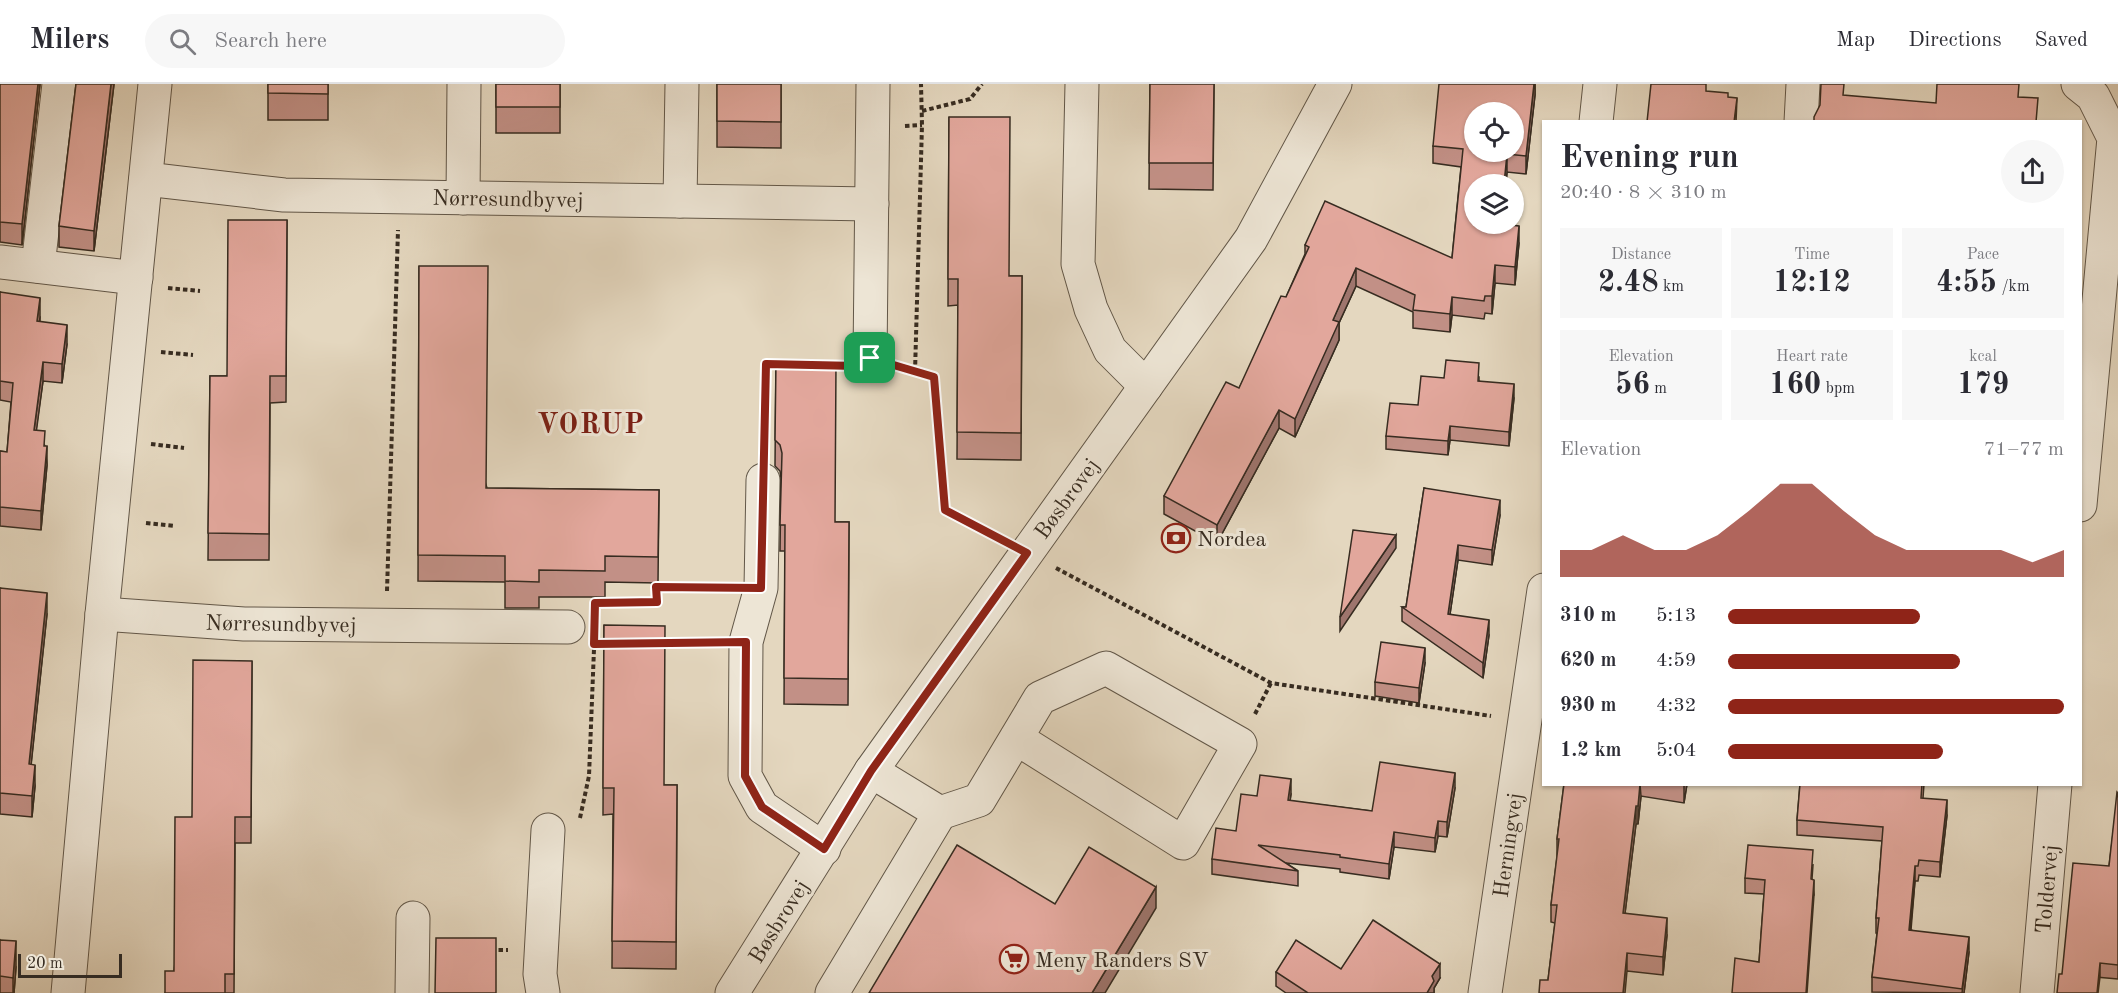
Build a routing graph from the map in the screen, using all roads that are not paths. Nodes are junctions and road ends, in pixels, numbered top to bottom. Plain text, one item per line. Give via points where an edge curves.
1 (59, 84) edge
2 (155, 84) edge
3 (464, 84) edge
4 (682, 84) edge
5 (873, 84) edge
6 (1082, 84) edge
7 (1335, 84) edge
8 (1600, 84) edge
9 (1803, 84) edge
10 (2078, 84) edge
11 (1596, 120) edge
12 (1801, 120) edge
13 (146, 179) junction
14 (463, 198) junction
15 (680, 201) junction
16 (872, 204) junction
17 (0, 262) edge
18 (38, 266) junction
19 (136, 278) junction
20 (870, 358) road end
21 (1146, 386) junction
22 (763, 480) road end
23 (2082, 483) edge
24 (1542, 604) edge
25 (102, 614) junction
26 (586, 629) road end
27 (1016, 738) junction
28 (871, 771) junction
29 (2055, 786) edge
30 (940, 813) junction
31 (548, 830) road end
32 (824, 849) junction
33 (413, 918) dead end
34 (68, 993) edge
35 (412, 993) edge
36 (543, 993) edge
37 (732, 993) edge
38 (832, 993) edge
39 (1485, 993) edge
40 (2037, 993) edge

1 - 18 street
2 - 13 street
3 - 14 street
4 - 15 street
5 - 16 street
6 - 21 street via 1078,264 1091,309 1110,350
7 - 21 street, Bøsbrovej via 1251,239
8 - 11 street
9 - 12 street
10 - 23 street via 2093,96 2114,138
13 - 14 street, Nørresundbyvej via 284,195
13 - 19 street
14 - 15 street, Nørresundbyvej
15 - 16 street, Nørresundbyvej
16 - 20 street
17 - 18 street
18 - 19 street
19 - 25 street
21 - 28 street, Bøsbrovej
22 - 32 street via 761,588 746,642 745,776 762,807
24 - 39 street, Herningvej
25 - 26 street, Nørresundbyvej via 244,624
25 - 34 street
27 - 27 street via 1040,698 1106,668 1240,744 1183,843
27 - 30 street via 979,800
28 - 30 street
28 - 32 street, Bøsbrovej
29 - 40 street, Toldervej
30 - 38 street
31 - 36 street via 540,974
32 - 37 street, Bøsbrovej
33 - 35 street

